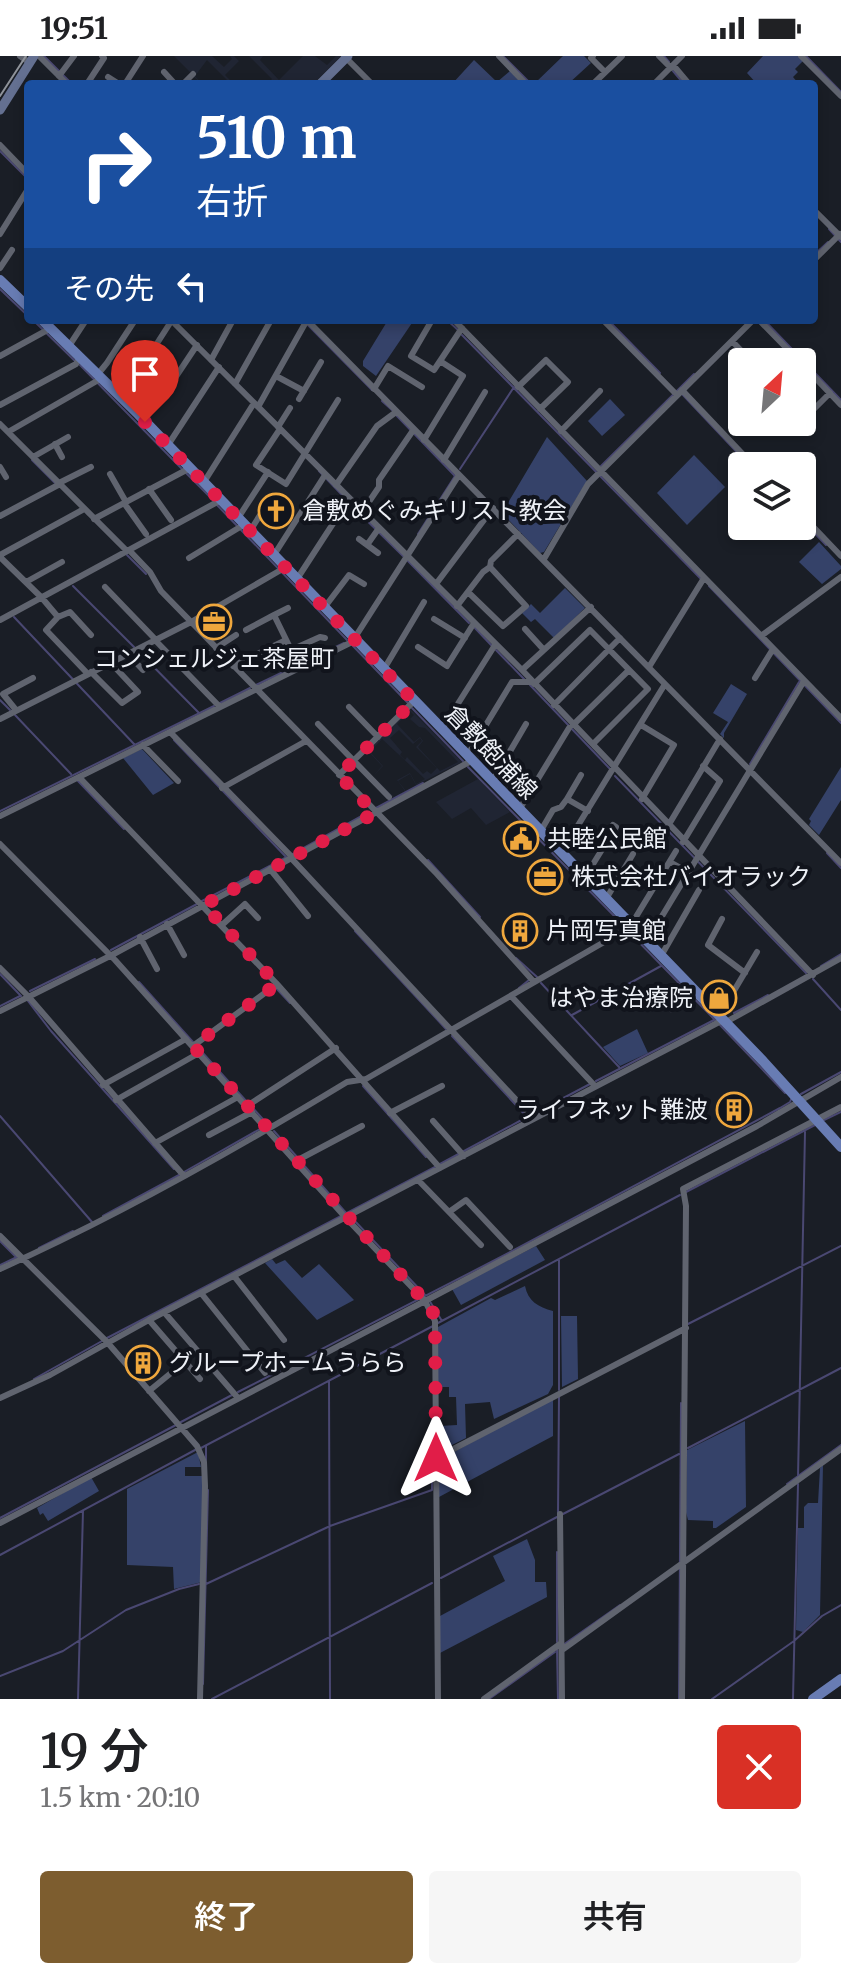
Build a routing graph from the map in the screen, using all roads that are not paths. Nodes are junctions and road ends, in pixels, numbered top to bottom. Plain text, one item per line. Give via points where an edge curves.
1 (20, 56) edge
2 (74, 56) edge
3 (102, 56) edge
4 (143, 56) edge
5 (499, 56) edge
6 (593, 56) edge
7 (622, 56) edge
8 (659, 56) edge
9 (682, 56) edge
10 (801, 56) edge
11 (346, 57) edge
12 (34, 58) edge
13 (672, 66) junction
14 (164, 72) dead end
15 (605, 72) junction
16 (193, 74) dead end
17 (61, 75) junction
18 (108, 77) dead end
19 (64, 80) edge
20 (90, 80) edge
21 (114, 80) edge
22 (125, 80) edge
23 (171, 80) edge
24 (187, 80) edge
25 (324, 80) edge
26 (368, 80) edge
27 (522, 80) edge
28 (597, 80) edge
29 (658, 80) edge
30 (685, 80) edge
31 (841, 96) edge
32 (0, 110) edge
33 (0, 145) edge
34 (24, 170) edge
35 (24, 195) edge
36 (818, 214) edge
37 (0, 234) edge
38 (838, 235) edge
39 (12, 250) dead end
40 (818, 256) edge
41 (0, 268) edge
42 (0, 281) edge
43 (24, 303) edge
44 (83, 324) edge
45 (133, 324) edge
46 (169, 324) edge
47 (174, 324) edge
48 (231, 324) edge
49 (269, 324) edge
50 (304, 324) edge
51 (310, 324) edge
52 (318, 324) edge
53 (430, 324) edge
54 (456, 324) edge
55 (607, 324) edge
56 (751, 324) edge
57 (760, 324) edge
58 (45, 328) edge
59 (315, 328) junction
60 (460, 330) junction
61 (732, 341) junction
62 (69, 346) junction
63 (196, 347) junction
64 (739, 348) edge
65 (785, 348) edge
66 (0, 356) edge
67 (211, 360) junction
68 (78, 361) junction
69 (440, 361) junction
70 (321, 362) dead end
71 (218, 369) junction
72 (276, 376) junction
73 (175, 378) dead end
74 (99, 379) junction
75 (816, 379) edge
76 (235, 384) junction
77 (422, 387) dead end
78 (518, 387) junction
79 (374, 389) junction
80 (304, 391) junction
81 (600, 391) dead end
82 (485, 392) dead end
83 (678, 393) junction
84 (830, 393) junction
85 (163, 395) dead end
86 (122, 398) junction
87 (299, 399) dead end
88 (338, 400) dead end
89 (0, 405) edge
90 (255, 405) junction
91 (841, 405) edge
92 (816, 407) edge
93 (290, 408) dead end
94 (540, 409) junction
95 (395, 413) junction
96 (144, 420) junction
97 (0, 424) edge
98 (279, 430) junction
99 (412, 431) junction
100 (561, 431) junction
101 (4, 432) edge
102 (68, 437) dead end
103 (424, 440) junction
104 (55, 444) junction
105 (168, 445) junction
106 (739, 452) edge
107 (305, 456) junction
108 (33, 457) junction
109 (62, 457) dead end
110 (444, 460) junction
111 (0, 467) edge
112 (91, 467) dead end
113 (186, 470) junction
114 (268, 472) junction
115 (598, 473) junction
116 (110, 474) dead end
117 (459, 475) junction
118 (6, 477) dead end
119 (324, 477) junction
120 (204, 482) junction
121 (58, 485) junction
122 (336, 485) junction
123 (149, 489) junction
124 (348, 501) junction
125 (125, 502) junction
126 (217, 502) junction
127 (83, 510) junction
128 (491, 510) junction
129 (262, 512) dead end
130 (362, 512) junction
131 (0, 516) edge
132 (94, 519) junction
133 (171, 520) dead end
134 (243, 526) junction
135 (377, 530) junction
136 (816, 530) edge
137 (146, 534) dead end
138 (517, 535) junction
139 (359, 539) dead end
140 (367, 545) junction
141 (128, 550) junction
142 (378, 553) dead end
143 (274, 555) junction
144 (0, 556) edge
145 (841, 556) edge
146 (408, 557) junction
147 (189, 558) dead end
148 (544, 559) junction
149 (62, 562) dead end
150 (490, 567) junction
151 (282, 570) junction
152 (841, 577) edge
153 (297, 579) junction
154 (703, 580) junction
155 (26, 582) junction
156 (364, 584) dead end
157 (436, 584) junction
158 (105, 587) dead end
159 (468, 592) junction
160 (42, 598) junction
161 (424, 602) dead end
162 (457, 606) junction
163 (288, 608) dead end
164 (324, 608) junction
165 (589, 608) junction
166 (274, 615) junction
167 (58, 617) junction
168 (434, 619) dead end
169 (0, 620) edge
170 (191, 622) junction
171 (473, 625) junction
172 (525, 629) dead end
173 (246, 630) dead end
174 (91, 635) dead end
175 (236, 635) dead end
176 (321, 636) dead end
177 (761, 636) junction
178 (465, 638) junction
179 (155, 639) junction
180 (619, 639) junction
181 (286, 640) junction
182 (355, 640) junction
183 (218, 646) junction
184 (418, 647) dead end
185 (494, 647) junction
186 (133, 650) junction
187 (291, 650) junction
188 (544, 650) junction
189 (609, 650) junction
190 (772, 651) junction
191 (110, 662) junction
192 (235, 664) junction
193 (299, 666) junction
194 (649, 667) junction
195 (384, 669) junction
196 (143, 670) dead end
197 (522, 670) junction
198 (629, 670) junction
199 (89, 672) junction
200 (33, 678) dead end
201 (755, 678) dead end
202 (530, 682) junction
203 (803, 682) junction
204 (664, 685) junction
205 (254, 688) junction
206 (411, 704) junction
207 (218, 705) junction
208 (554, 705) junction
209 (349, 707) dead end
210 (14, 712) junction
211 (841, 718) edge
212 (0, 719) edge
213 (318, 724) dead end
214 (526, 724) dead end
215 (641, 725) junction
216 (571, 726) junction
217 (442, 729) junction
218 (167, 733) junction
219 (378, 737) junction
220 (306, 741) junction
221 (719, 741) junction
222 (593, 744) junction
223 (143, 745) junction
224 (469, 759) junction
225 (354, 761) junction
226 (703, 766) junction
227 (615, 768) junction
228 (750, 770) junction
229 (341, 773) junction
230 (581, 775) dead end
231 (77, 778) junction
232 (178, 781) dead end
233 (492, 782) junction
234 (222, 788) junction
235 (389, 797) dead end
236 (567, 799) junction
237 (642, 799) junction
238 (519, 810) junction
239 (586, 810) junction
240 (2, 811) edge
241 (375, 813) junction
242 (613, 825) dead end
243 (668, 826) junction
244 (540, 832) junction
245 (683, 842) junction
246 (0, 844) edge
247 (676, 851) dead end
248 (561, 853) junction
249 (633, 854) dead end
250 (290, 857) junction
251 (697, 859) junction
252 (670, 862) junction
253 (841, 863) edge
254 (270, 869) junction
255 (688, 872) junction
256 (585, 877) junction
257 (699, 890) dead end
258 (606, 899) junction
259 (202, 903) junction
260 (308, 916) dead end
261 (258, 918) dead end
262 (722, 919) dead end
263 (167, 924) junction
264 (222, 925) junction
265 (629, 927) junction
266 (140, 937) junction
267 (647, 941) junction
268 (757, 952) dead end
269 (184, 955) dead end
270 (110, 956) junction
271 (661, 956) junction
272 (841, 958) edge
273 (0, 968) edge
274 (157, 969) dead end
275 (745, 973) junction
276 (813, 975) junction
277 (534, 982) junction
278 (276, 986) junction
279 (656, 990) dead end
280 (693, 995) junction
281 (28, 996) junction
282 (511, 996) junction
283 (0, 1011) edge
284 (721, 1020) junction
285 (451, 1031) junction
286 (186, 1039) junction
287 (194, 1045) junction
288 (334, 1049) junction
289 (199, 1053) junction
290 (841, 1077) edge
291 (362, 1080) junction
292 (593, 1084) junction
293 (103, 1085) junction
294 (442, 1086) dead end
295 (238, 1097) junction
296 (116, 1100) junction
297 (800, 1100) junction
298 (250, 1107) junction
299 (841, 1107) edge
300 (390, 1113) junction
301 (533, 1118) junction
302 (433, 1121) dead end
303 (819, 1122) junction
304 (362, 1126) dead end
305 (268, 1130) junction
306 (209, 1135) dead end
307 (155, 1143) junction
308 (841, 1147) edge
309 (462, 1155) junction
310 (298, 1160) junction
311 (439, 1166) junction
312 (183, 1174) junction
313 (418, 1180) junction
314 (449, 1212) junction
315 (346, 1216) junction
316 (0, 1236) edge
317 (481, 1245) dead end
318 (510, 1247) dead end
319 (23, 1259) junction
320 (0, 1269) edge
321 (234, 1276) junction
322 (201, 1293) junction
323 (425, 1298) junction
324 (164, 1312) junction
325 (149, 1320) junction
326 (684, 1329) junction
327 (284, 1340) dead end
328 (105, 1341) junction
329 (171, 1373) dead end
330 (265, 1373) dead end
331 (200, 1379) dead end
332 (149, 1391) junction
333 (236, 1395) junction
334 (0, 1398) edge
335 (178, 1425) junction
336 (841, 1449) edge
337 (436, 1458) junction
338 (560, 1516) dead end
339 (0, 1523) edge
340 (681, 1563) junction
341 (560, 1647) junction
342 (841, 1679) edge
343 (841, 1688) edge
344 (200, 1699) edge
345 (438, 1699) edge
346 (484, 1699) edge
347 (562, 1699) edge
348 (682, 1699) edge
349 (813, 1699) edge
350 (824, 1699) edge

1 - 12 street
2 - 17 street
3 - 20 street
4 - 22 street
5 - 27 street
6 - 15 street
7 - 15 street
8 - 13 street
9 - 13 street
10 - 31 street
11 - 25 street
11 - 26 street
12 - 17 street
12 - 32 street
13 - 29 street
13 - 30 street
14 - 23 street
15 - 28 street
16 - 24 street
17 - 19 street
18 - 21 street
33 - 34 street
35 - 37 street
36 - 38 street
38 - 40 street
39 - 41 street
42 - 43 main road
44 - 62 street
45 - 74 street
46 - 86 street
47 - 63 street
48 - 67 street
49 - 76 street
50 - 72 street
51 - 59 street
52 - 59 street
53 - 69 street via 411,356 434,370
54 - 60 street
55 - 83 street
56 - 61 street
57 - 65 street
58 - 62 main road, 倉敷飽浦線
58 - 66 street
59 - 79 street
60 - 69 street
60 - 78 street
61 - 64 street
61 - 83 street
62 - 68 main road, 倉敷飽浦線
63 - 67 street
63 - 73 street
67 - 71 street
68 - 74 main road, 倉敷飽浦線
68 - 89 street
69 - 103 street via 463,376
70 - 80 street
71 - 76 street
71 - 105 street
72 - 80 street
72 - 90 street
74 - 86 main road, 倉敷飽浦線
74 - 101 street
75 - 84 street
76 - 90 street
77 - 79 street via 388,366
78 - 94 street
78 - 94 street via 546,360 568,382
79 - 95 street
80 - 87 street
81 - 100 street
82 - 110 street
83 - 106 street
83 - 115 street
84 - 91 street
84 - 92 street
85 - 96 street
86 - 96 main road, 倉敷飽浦線
88 - 107 street
90 - 98 street
90 - 120 street
93 - 98 street
94 - 100 street
95 - 99 street
95 - 122 street via 377,426
96 - 105 main road, 倉敷飽浦線
97 - 101 street
98 - 107 street
98 - 114 street via 256,465
99 - 103 street
99 - 130 street
100 - 115 street
101 - 108 street
102 - 104 street
103 - 110 street
104 - 108 street
104 - 109 street
105 - 113 main road, 倉敷飽浦線
107 - 114 street via 286,484
107 - 119 street
108 - 121 street
110 - 117 street
111 - 118 street
112 - 121 street
113 - 120 main road, 倉敷飽浦線
113 - 123 street
114 - 134 street
115 - 148 street
115 - 154 street
116 - 125 street
117 - 128 street
117 - 146 street
119 - 122 street
119 - 143 street
120 - 126 main road, 倉敷飽浦線
121 - 127 street
121 - 131 street
122 - 124 street
123 - 125 street
123 - 133 street
124 - 130 street
124 - 153 street
125 - 132 street
125 - 137 street
126 - 134 main road, 倉敷飽浦線
126 - 141 street
127 - 132 street
127 - 144 street
128 - 138 street
128 - 157 street
129 - 134 street
130 - 135 street
132 - 141 street
134 - 143 main road, 倉敷飽浦線
134 - 147 street
135 - 140 street
135 - 146 street
136 - 145 street
138 - 148 street
138 - 150 street
139 - 140 street
140 - 142 street
141 - 160 street
141 - 170 street
143 - 151 main road, 倉敷飽浦線
144 - 155 street
146 - 157 street
146 - 182 street
148 - 165 street
149 - 155 street
150 - 159 street
150 - 159 street via 526,606 503,626
151 - 153 main road, 倉敷飽浦線
151 - 170 street
152 - 177 street
153 - 164 main road, 倉敷飽浦線
154 - 177 street
154 - 194 street
155 - 160 street
156 - 164 street via 349,575
157 - 162 street
158 - 179 street
159 - 162 street
160 - 167 street
160 - 169 street
161 - 195 street
162 - 171 street
163 - 166 street
164 - 182 main road, 倉敷飽浦線
165 - 180 street
165 - 188 street
166 - 173 street
166 - 181 street
167 - 174 street via 70,612
167 - 199 street via 46,630
168 - 178 street
170 - 179 street
170 - 183 street
171 - 178 street
171 - 185 street
172 - 188 street
175 - 183 street
176 - 187 street
177 - 190 street
178 - 184 street via 447,666
179 - 186 street
179 - 207 street
180 - 189 street
180 - 194 street
181 - 187 street
181 - 192 street
182 - 193 street
182 - 195 main road, 倉敷飽浦線
183 - 192 street
185 - 197 street
185 - 217 street
186 - 191 street
186 - 196 street
187 - 193 street
188 - 197 street
189 - 198 street
189 - 202 street via 590,630
189 - 208 street
190 - 201 street
190 - 203 street
191 - 199 street
191 - 199 street via 138,692 122,703
192 - 205 street
193 - 205 street
194 - 204 street
195 - 206 main road, 倉敷飽浦線
197 - 202 street
198 - 216 street
198 - 222 street via 648,689
199 - 210 street
200 - 210 street via 3,694
202 - 208 street
202 - 224 street via 512,682
203 - 211 street
203 - 228 street
204 - 215 street
204 - 221 street
205 - 207 street
205 - 220 street
206 - 217 main road, 倉敷飽浦線
206 - 219 street
207 - 218 street
208 - 216 street
209 - 219 street
210 - 212 street
213 - 225 street
214 - 233 street
215 - 227 street
215 - 237 street via 674,745
216 - 222 street
216 - 238 street
217 - 224 main road, 倉敷飽浦線
218 - 223 street
218 - 234 street
219 - 225 street
220 - 229 street
220 - 234 street
221 - 226 street
221 - 228 street
222 - 227 street
223 - 231 street
223 - 232 street
224 - 233 main road, 倉敷飽浦線
224 - 241 street
225 - 229 street
225 - 235 street
226 - 243 street
226 - 245 street via 720,781
227 - 237 street
227 - 239 street
228 - 251 street
228 - 253 street
229 - 241 street
230 - 236 street
231 - 240 street
231 - 259 street
233 - 238 main road, 倉敷飽浦線
234 - 250 street
236 - 239 street
236 - 244 street
237 - 243 street
238 - 244 main road, 倉敷飽浦線
239 - 248 street
241 - 250 street
241 - 277 street
242 - 256 street
243 - 245 street
244 - 248 main road, 倉敷飽浦線
245 - 251 street
246 - 270 street
247 - 252 street
248 - 256 main road, 倉敷飽浦線
249 - 258 street
250 - 254 street
250 - 285 street
251 - 255 street
251 - 276 street
252 - 255 street
252 - 265 street
254 - 259 street
254 - 260 street
255 - 267 street
256 - 258 main road, 倉敷飽浦線
257 - 271 street
258 - 265 main road, 倉敷飽浦線
259 - 263 street
259 - 264 street
261 - 264 street via 245,904
262 - 275 street via 708,945
263 - 266 street
263 - 269 street
264 - 278 street
265 - 267 main road, 倉敷飽浦線
265 - 277 street
266 - 270 street
266 - 274 street
267 - 271 main road, 倉敷飽浦線
268 - 275 street
270 - 281 street
270 - 286 street
271 - 280 main road, 倉敷飽浦線
272 - 276 street
273 - 281 street
275 - 284 street
276 - 284 street
277 - 282 street
278 - 287 street
278 - 288 street
279 - 280 street via 671,1009
280 - 284 main road, 倉敷飽浦線
281 - 283 street
281 - 293 street
282 - 285 street
282 - 292 street
284 - 292 street
284 - 297 main road, 倉敷飽浦線
285 - 291 street
285 - 301 street
286 - 287 street
286 - 293 street
287 - 289 street
288 - 291 street
288 - 298 street
289 - 295 street
289 - 296 street
290 - 297 street
291 - 300 street
291 - 305 street via 347,1082
292 - 301 street
293 - 296 street
294 - 300 street
295 - 298 street
295 - 307 street
296 - 307 street
297 - 303 main road, 倉敷飽浦線
297 - 323 street
298 - 305 street
298 - 306 street
299 - 303 street
300 - 311 street
301 - 309 street
302 - 309 street
303 - 308 main road, 倉敷飽浦線
303 - 326 street via 685,1192
304 - 310 street
305 - 310 street
305 - 312 street
307 - 312 street
309 - 311 street
310 - 315 street
311 - 313 street
312 - 319 street
313 - 314 street
313 - 315 street
314 - 317 street
314 - 318 street via 466,1200
315 - 321 street
315 - 323 street
316 - 319 street
319 - 320 street
319 - 328 street
321 - 322 street
321 - 327 street
322 - 324 street
322 - 330 street
323 - 333 street
323 - 337 street via 435,1325
324 - 325 street
324 - 333 street
325 - 328 street
325 - 331 street
326 - 337 street
326 - 340 street
328 - 332 street
328 - 334 street
329 - 332 street
332 - 335 street
333 - 335 street
335 - 339 street
335 - 344 street via 199,1448 205,1486
336 - 340 street
337 - 345 street
338 - 341 street
340 - 341 street
340 - 348 street
341 - 346 street
341 - 347 street
342 - 349 main road
343 - 350 main road

